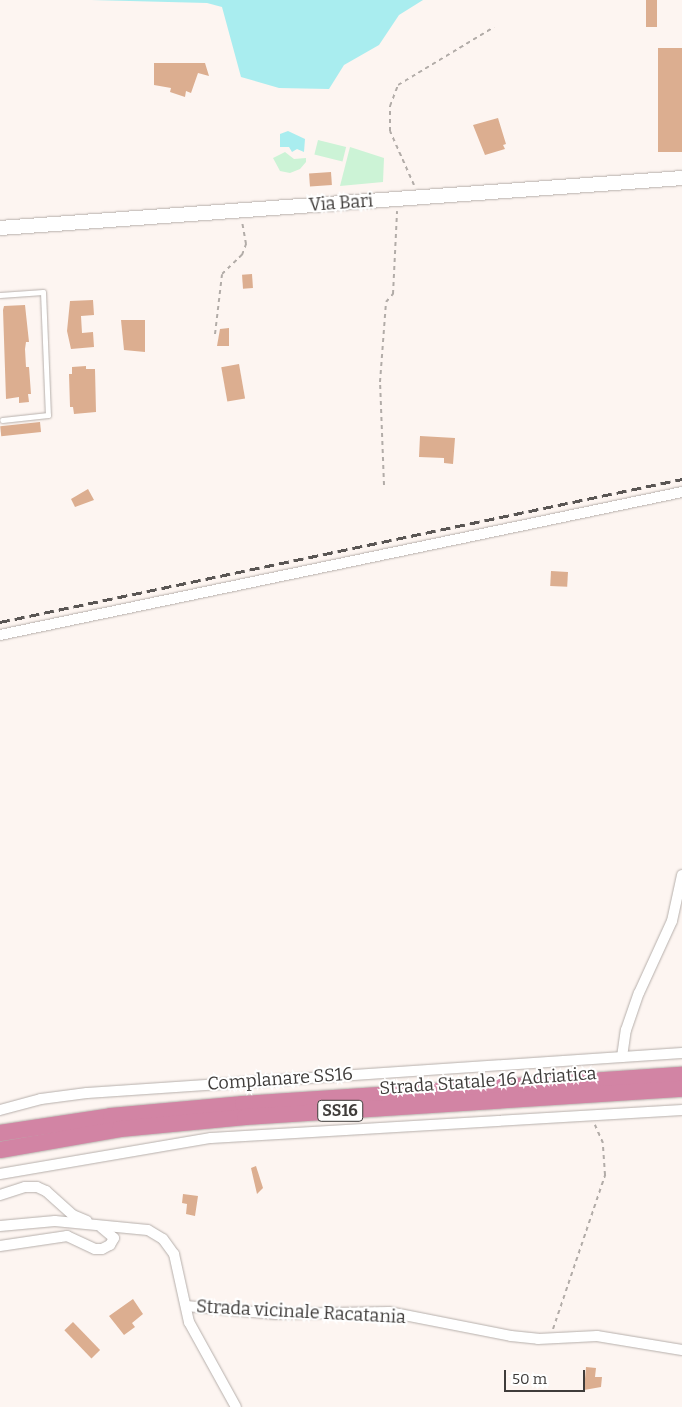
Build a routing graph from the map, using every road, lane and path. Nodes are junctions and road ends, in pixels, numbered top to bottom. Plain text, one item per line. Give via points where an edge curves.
1 (494, 28) dead end
2 (682, 178) edge
3 (414, 197) junction
4 (396, 198) junction
5 (239, 210) junction
6 (0, 228) edge
7 (0, 295) edge
8 (215, 334) dead end
9 (2, 420) dead end
10 (384, 485) dead end
11 (682, 492) edge
12 (0, 635) edge
13 (682, 875) edge
14 (682, 1053) edge
15 (622, 1057) junction
16 (682, 1075) edge
17 (682, 1089) edge
18 (0, 1110) edge
19 (682, 1110) edge
20 (591, 1115) junction
21 (0, 1133) edge
22 (0, 1150) edge
23 (0, 1174) edge
24 (0, 1195) edge
25 (0, 1226) edge
26 (100, 1226) junction
27 (0, 1246) edge
28 (186, 1306) junction
29 (554, 1339) junction
30 (682, 1350) edge
31 (236, 1407) edge

1 - 3 path via 402,82 391,100 392,138 414,182
2 - 3 main road, Via Bari
3 - 4 main road, Via Bari
4 - 5 main road, Via Bari
4 - 10 path via 392,294 386,302 380,382
5 - 6 main road, Via Bari
5 - 8 path via 246,244 242,255 222,274
7 - 9 lane via 43,292 48,415
11 - 12 street
13 - 15 street via 672,921 639,993 626,1030
14 - 15 street, Complanare SS16
15 - 18 street, Complanare SS16 via 87,1093 41,1098
16 - 21 highway, Strada Statale 16 Adriatica / SS16 via 243,1104 111,1116
17 - 22 highway, Strada Statale 16 Adriatica / SS16 via 245,1117 120,1129
19 - 20 street
20 - 23 street via 211,1138
20 - 29 path via 603,1143 605,1175 553,1323
24 - 26 street via 36,1187 46,1191 73,1215
25 - 26 street via 55,1220
26 - 27 street via 114,1238 102,1249 67,1236
26 - 28 street via 148,1230 163,1239 174,1254
28 - 29 street, Strada vicinale Racatania via 276,1314 389,1312 485,1332
28 - 31 street via 188,1322
29 - 30 street, Strada vicinale Racatania via 597,1336

